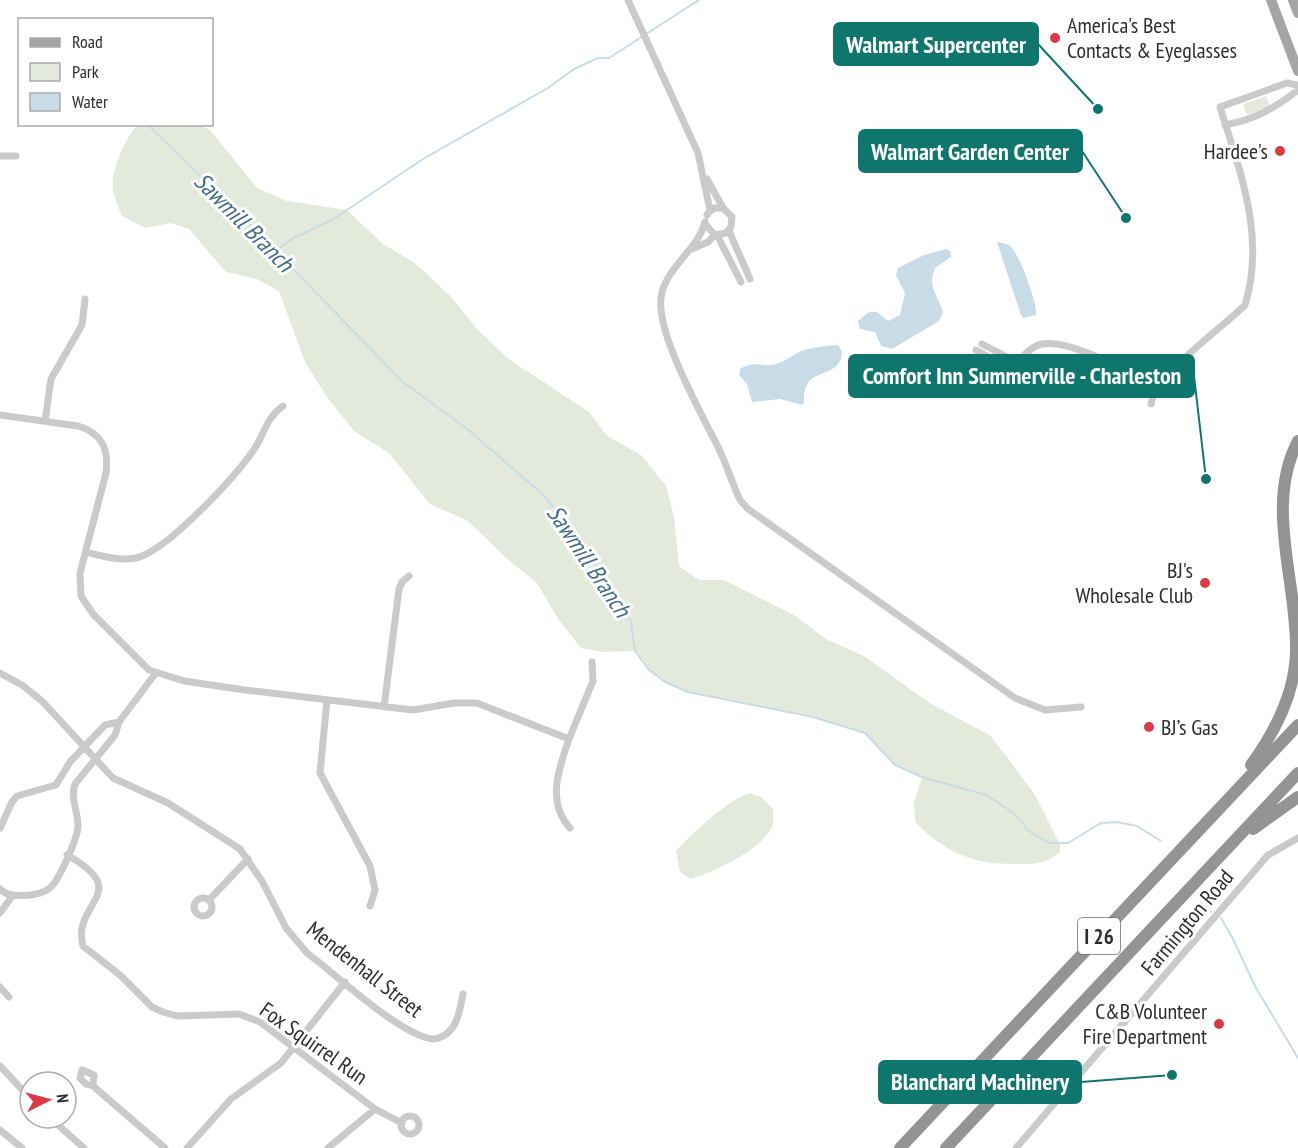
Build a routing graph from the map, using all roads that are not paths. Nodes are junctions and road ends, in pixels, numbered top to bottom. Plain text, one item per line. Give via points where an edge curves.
1 (628, 0) edge
2 (1272, 0) edge
3 (1293, 0) edge
4 (1298, 13) edge
5 (1298, 71) edge
6 (1298, 85) edge
7 (1298, 90) edge
8 (1225, 125) junction
9 (0, 156) edge
10 (16, 156) dead end
11 (702, 169) junction
12 (723, 208) junction
13 (706, 219) junction
14 (729, 231) junction
15 (716, 235) junction
16 (684, 255) junction
17 (750, 279) dead end
18 (741, 282) dead end
19 (85, 299) dead end
20 (979, 347) dead end
21 (1157, 388) junction
22 (1151, 404) dead end
23 (283, 406) dead end
24 (0, 415) edge
25 (45, 421) junction
26 (1298, 441) edge
27 (1298, 452) edge
28 (1285, 488) junction
29 (86, 552) junction
30 (409, 576) dead end
31 (592, 662) dead end
32 (0, 673) edge
33 (155, 674) junction
34 (327, 700) junction
35 (384, 707) junction
36 (1081, 707) dead end
37 (119, 722) junction
38 (1298, 725) edge
39 (569, 739) junction
40 (85, 748) junction
41 (95, 759) junction
42 (1298, 773) edge
43 (1298, 797) edge
44 (1225, 801) junction
45 (2, 820) edge
46 (0, 828) edge
47 (570, 828) dead end
48 (1298, 838) edge
49 (1230, 845) junction
50 (68, 855) junction
51 (248, 859) junction
52 (0, 889) edge
53 (13, 895) junction
54 (209, 900) dead end
55 (370, 906) dead end
56 (0, 913) edge
57 (345, 982) junction
58 (0, 987) edge
59 (463, 994) dead end
60 (9, 997) dead end
61 (295, 1049) junction
62 (0, 1066) edge
63 (18, 1085) edge
64 (93, 1086) dead end
65 (375, 1109) junction
66 (402, 1123) dead end
67 (0, 1130) edge
68 (64, 1130) edge
69 (22, 1148) edge
70 (84, 1148) edge
71 (165, 1148) edge
72 (187, 1148) edge
73 (328, 1148) edge
74 (900, 1148) edge
75 (946, 1148) edge
76 (1016, 1148) edge

1 - 11 street via 690,134
2 - 5 main road
3 - 4 main road
6 - 8 street via 1287,83 1220,108
7 - 8 street via 1269,112
8 - 21 street via 1249,199 1249,292 1245,305
9 - 10 street
11 - 12 street
11 - 13 street via 710,210
12 - 13 street via 714,208
12 - 14 street via 732,217
13 - 15 street via 707,228
13 - 16 street via 702,235
14 - 15 street
14 - 17 street
15 - 16 street
15 - 18 street
16 - 36 street via 673,268 662,293 663,322 740,500 1015,698 1045,710
19 - 25 street via 81,325 51,379
20 - 21 street via 1005,366 1021,360 1035,346 1056,344 1103,361
21 - 22 street
23 - 29 street via 271,415 254,451 165,544 135,558
24 - 25 street
25 - 29 street via 89,429 106,451 106,473
26 - 28 highway via 1291,454
27 - 28 highway
28 - 44 highway via 1283,516 1296,654 1290,687 1268,741
29 - 33 street via 79,583 86,605 134,658
30 - 35 street via 399,590
31 - 39 street via 593,681
32 - 40 street, Mendenhall Street via 42,701
33 - 34 street
33 - 37 street
34 - 35 street
34 - 55 street via 320,773 370,866 375,890
35 - 39 street via 422,710 477,703
37 - 40 street via 105,725
37 - 41 street via 116,735
38 - 44 highway, I 26
39 - 47 street via 558,771 556,793 561,818
40 - 41 street, Mendenhall Street
40 - 45 street via 70,762 56,785 17,796
41 - 50 street via 72,791 78,826
41 - 51 street, Mendenhall Street via 113,778 191,816 240,849
42 - 49 highway, I 26
43 - 49 highway
44 - 74 highway, I 26
45 - 46 street
48 - 76 street, Farmington Road via 1268,855
49 - 75 highway, I 26
50 - 53 street via 48,890
50 - 61 street, Fox Squirrel Run via 98,877 99,886 82,931 83,946 152,1007 177,1016 249,1016
51 - 54 street
51 - 57 street, Mendenhall Street via 286,928 307,953
52 - 53 street
53 - 56 street
57 - 59 street, Mendenhall Street via 389,1017 430,1040 452,1028
57 - 61 street
58 - 60 street
61 - 65 street, Fox Squirrel Run
61 - 72 street via 281,1064 231,1099
62 - 63 street
64 - 71 street
65 - 66 street, Fox Squirrel Run
65 - 73 street
67 - 69 street
68 - 70 street

